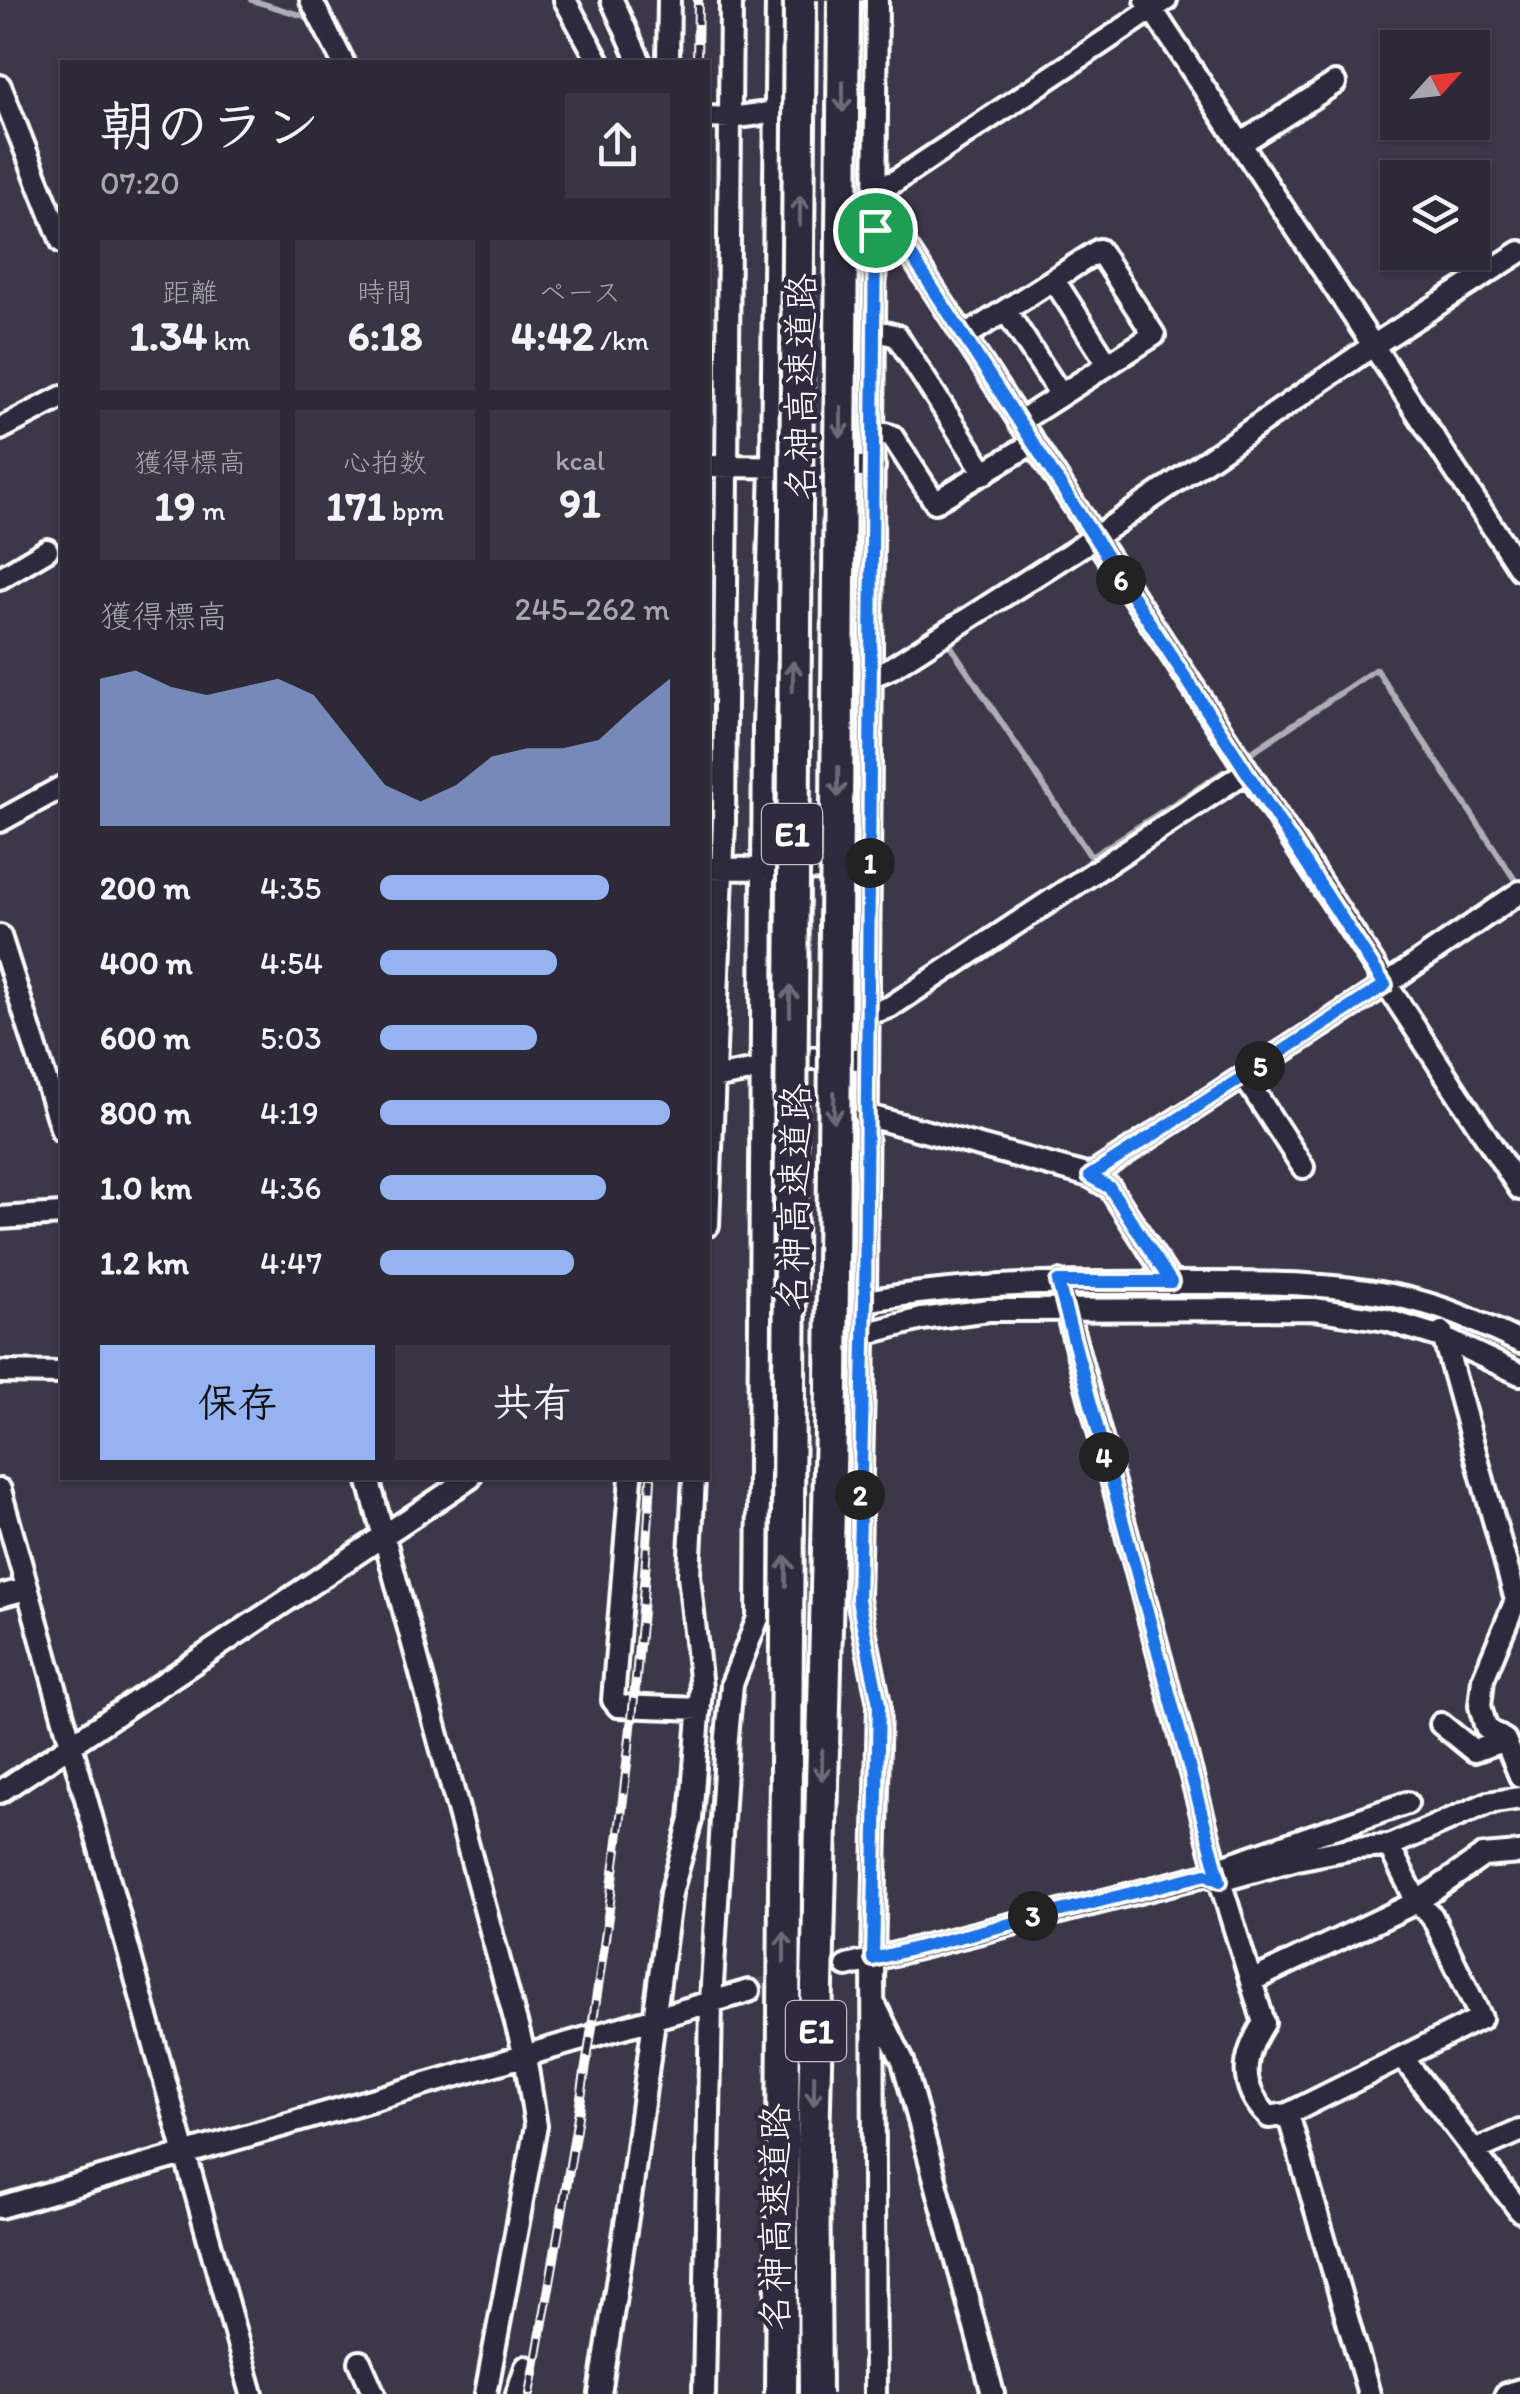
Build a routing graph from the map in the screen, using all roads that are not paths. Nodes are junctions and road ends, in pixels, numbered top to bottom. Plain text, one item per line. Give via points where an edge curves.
1 (311, 0) edge
2 (565, 0) edge
3 (612, 0) edge
4 (669, 0) edge
5 (731, 0) edge
6 (776, 0) edge
7 (800, 0) edge
8 (844, 0) edge
9 (877, 0) edge
10 (1154, 3) edge
11 (343, 60) edge
12 (598, 60) edge
13 (639, 60) edge
14 (668, 60) edge
15 (1336, 83) dead end
16 (0, 86) edge
17 (776, 112) junction
18 (710, 118) edge
19 (730, 118) junction
20 (1240, 144) junction
21 (875, 188) junction
22 (875, 230) junction
23 (60, 237) edge
24 (1520, 252) edge
25 (1054, 280) junction
26 (1006, 310) junction
27 (874, 330) junction
28 (964, 338) junction
29 (1372, 347) junction
30 (1108, 364) junction
31 (1061, 395) junction
32 (60, 398) edge
33 (1019, 422) junction
34 (0, 429) edge
35 (874, 431) junction
36 (1033, 443) junction
37 (717, 466) edge
38 (772, 466) junction
39 (874, 467) junction
40 (985, 473) junction
41 (1094, 538) junction
42 (46, 550) dead end
43 (1520, 569) edge
44 (0, 578) edge
45 (872, 676) junction
46 (1247, 772) junction
47 (60, 788) edge
48 (0, 821) edge
49 (715, 868) edge
50 (762, 868) junction
51 (870, 870) junction
52 (1520, 892) edge
53 (0, 936) edge
54 (4, 961) edge
55 (1385, 985) junction
56 (868, 1014) junction
57 (867, 1058) junction
58 (761, 1063) junction
59 (1244, 1076) junction
60 (711, 1079) edge
61 (864, 1116) junction
62 (60, 1126) edge
63 (710, 1127) edge
64 (1303, 1167) dead end
65 (1090, 1176) junction
66 (1520, 1189) edge
67 (60, 1214) edge
68 (0, 1218) edge
69 (1058, 1282) junction
70 (1171, 1282) junction
71 (865, 1301) junction
72 (1063, 1308) junction
73 (1444, 1310) junction
74 (864, 1334) junction
75 (1441, 1337) junction
76 (1520, 1342) edge
77 (0, 1372) edge
78 (60, 1373) edge
79 (1520, 1374) edge
80 (369, 1480) edge
81 (467, 1480) edge
82 (631, 1480) edge
83 (694, 1480) edge
84 (0, 1490) edge
85 (384, 1535) junction
86 (26, 1589) junction
87 (0, 1596) edge
88 (700, 1709) junction
89 (1441, 1724) dead end
90 (1505, 1740) junction
91 (72, 1743) junction
92 (1520, 1776) edge
93 (0, 1792) edge
94 (1520, 1798) edge
95 (1407, 1803) dead end
96 (1389, 1846) junction
97 (1520, 1852) edge
98 (1218, 1875) junction
99 (1417, 1902) junction
100 (873, 1959) junction
101 (846, 1966) tunnel mouth
102 (1251, 1981) junction
103 (749, 1991) tunnel mouth
104 (873, 2000) junction
105 (711, 2001) junction
106 (654, 2017) junction
107 (525, 2056) junction
108 (1403, 2058) junction
109 (1288, 2114) junction
110 (1520, 2131) edge
111 (1474, 2151) junction
112 (184, 2156) junction
113 (0, 2207) edge
114 (1520, 2211) edge
115 (360, 2362) dead end
116 (526, 2367) dead end
117 (1520, 2390) edge
118 (252, 2394) edge
119 (374, 2394) edge
120 (486, 2394) edge
121 (518, 2394) edge
122 (600, 2394) edge
123 (704, 2394) edge
124 (780, 2394) edge
125 (816, 2394) edge
126 (875, 2394) edge
127 (992, 2394) edge
128 (1368, 2394) edge
129 (1506, 2394) edge

1 - 11 street
2 - 12 street
3 - 13 street
4 - 14 street
5 - 19 street
6 - 17 street
124 -> 7 highway, 名神高速道路 / E1, bridge
8 -> 125 highway, 名神高速道路 / E1, bridge via 832,1388 813,2145
9 - 21 street
10 - 20 street
10 - 21 street via 894,182
15 - 20 street
16 - 23 street
17 - 19 street
17 - 38 street
18 - 19 street
19 - 37 street
20 - 29 street
21 - 22 street
22 - 27 street
22 - 28 street via 900,238
24 - 29 street
25 - 26 street
25 - 30 street
25 - 30 street via 1099,250 1154,335
26 - 28 street
26 - 31 street
27 - 35 street
27 - 40 street via 896,336
28 - 33 street
29 - 41 street
29 - 43 street
30 - 31 street
31 - 33 street
32 - 34 street
33 - 36 street
35 - 39 street
35 - 40 street via 892,436 935,502
36 - 40 street
36 - 41 street
37 - 38 street
37 - 49 street
38 - 39 street
38 - 50 street
39 - 45 street
41 - 45 street
41 - 46 street
42 - 44 street
45 - 51 street
46 - 55 street
46 - 56 street via 890,1007
47 - 48 street
49 - 50 street
49 - 60 street
50 - 51 street
50 - 58 street
51 - 56 street
52 - 55 street
53 - 54 street
54 - 62 street
55 - 59 street
55 - 66 street
56 - 57 street
57 - 58 street
57 - 61 street
58 - 60 street
58 - 105 street via 758,1618 732,1684
59 - 64 street
59 - 65 street
60 - 63 street
61 - 65 street
61 - 71 street
65 - 70 street via 1110,1188
67 - 68 street
69 - 70 street
69 - 71 street
69 - 72 street
70 - 73 street via 1336,1289
71 - 74 street
72 - 74 street via 989,1310
72 - 75 street via 1314,1309
72 - 98 street
73 - 75 street
73 - 76 street
74 - 100 street via 858,1600 879,1704
75 - 79 street
75 - 90 street via 1516,1600 1480,1706 1486,1728
77 - 78 street
80 - 85 street
81 - 85 street
82 - 88 street via 613,1700 618,1706
83 - 88 street via 690,1575
84 - 86 street
85 - 91 street
85 - 107 street
86 - 87 street
86 - 91 street
88 - 106 street via 691,1820 671,1893
89 - 90 street via 1474,1751
90 - 92 street
91 - 93 street
91 - 112 street
94 - 96 street via 1488,1803
95 - 98 street
96 - 98 street
96 - 99 street
97 - 99 street via 1483,1856
98 - 100 street
98 - 102 street
99 - 102 street
99 - 108 street via 1432,1916 1481,2018
100 - 101 street
100 - 104 street
102 - 109 street via 1264,2023 1244,2061 1248,2081 1269,2117
103 - 105 street
104 - 126 street
104 - 127 street via 903,2061
105 - 106 street
105 - 123 street
106 - 107 street
106 - 122 street
107 - 112 street
107 - 120 street via 536,2126
108 - 109 street
108 - 111 street
109 - 128 street
110 - 111 street
111 - 114 street
112 - 113 street
112 - 118 street
115 - 119 street
116 - 121 street
117 - 129 street

